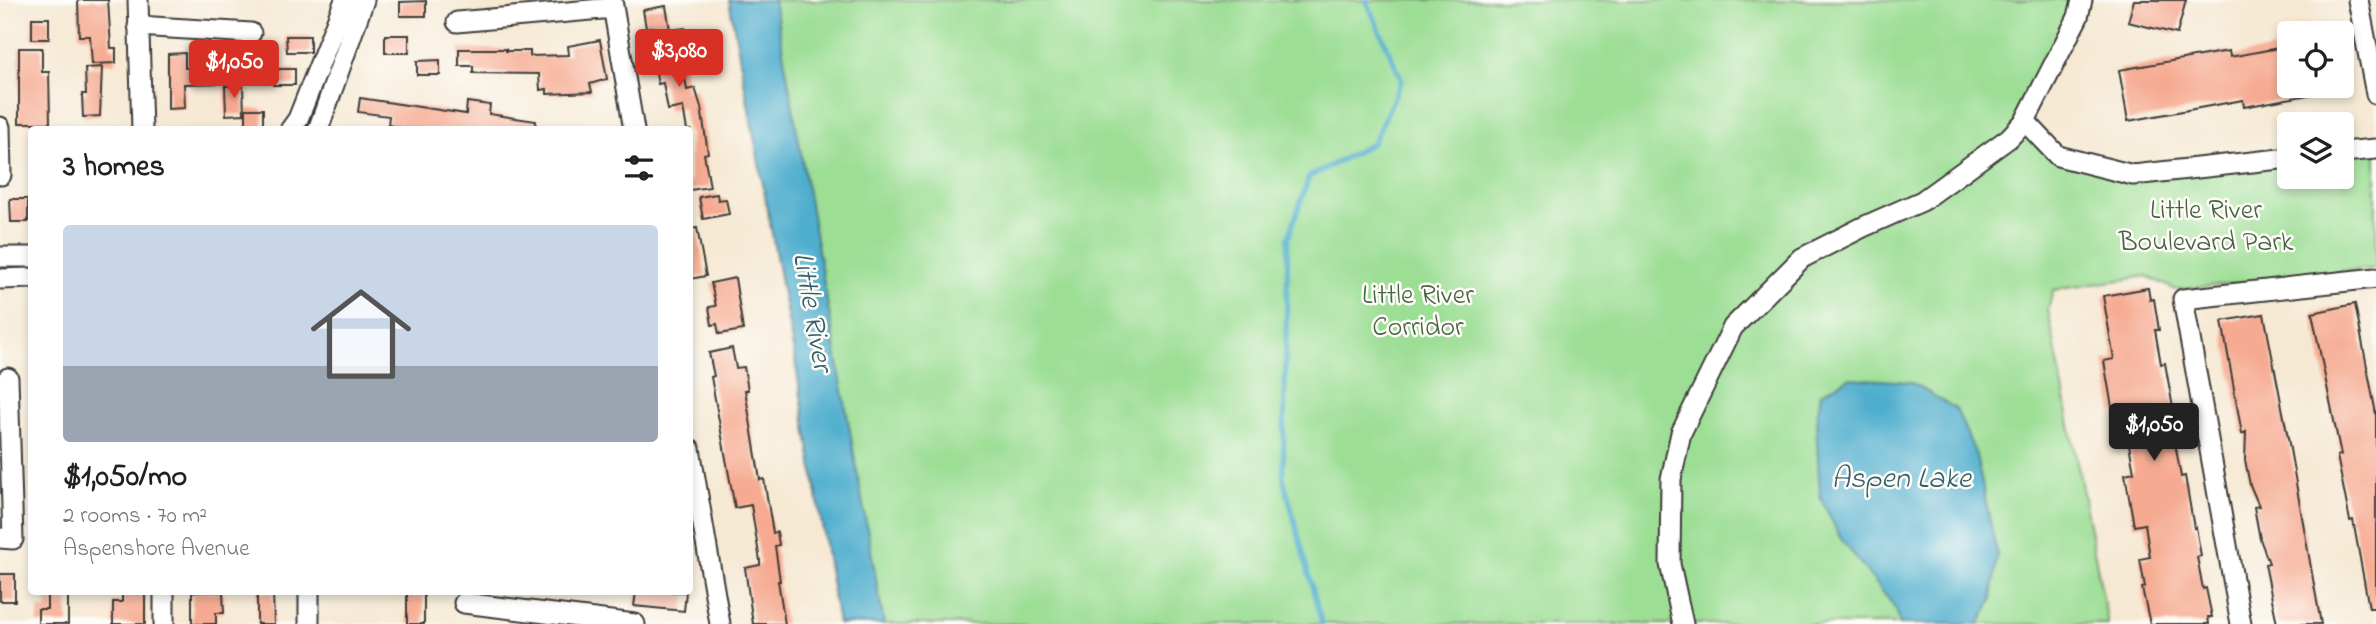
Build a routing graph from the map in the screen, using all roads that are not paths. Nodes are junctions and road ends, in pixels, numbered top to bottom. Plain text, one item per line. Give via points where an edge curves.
1 (138, 0) edge
2 (345, 0) edge
3 (365, 0) edge
4 (2082, 0) edge
5 (2358, 0) edge
6 (612, 4) edge
7 (457, 22) dead end
8 (138, 26) junction
9 (251, 33) dead end
10 (2376, 94) edge
11 (2025, 121) junction
12 (294, 124) edge
13 (142, 126) edge
14 (322, 126) edge
15 (633, 126) edge
16 (0, 127) edge
17 (2376, 149) edge
18 (2354, 151) edge
19 (2277, 159) edge
20 (1, 174) edge
21 (0, 257) edge
22 (28, 257) edge
23 (28, 278) edge
24 (2376, 278) edge
25 (0, 279) edge
26 (8, 378) dead end
27 (693, 490) edge
28 (0, 538) edge
29 (164, 595) edge
30 (309, 595) edge
31 (464, 603) dead end
32 (164, 624) edge
33 (309, 624) edge
34 (635, 624) edge
35 (720, 624) edge
36 (1684, 624) edge
37 (2241, 624) edge

1 - 8 street
2 - 12 street
3 - 14 street
4 - 11 street via 2078,17
5 - 10 street
6 - 7 street
6 - 15 street
8 - 9 street
8 - 13 street
11 - 19 street via 2058,156 2133,175
11 - 36 street via 1922,201 1802,258 1732,327 1681,433 1671,479 1670,564
16 - 20 street
17 - 18 street
21 - 22 street
23 - 25 street
24 - 37 street via 2182,299
26 - 28 street via 13,539
27 - 35 street
29 - 32 street
30 - 33 street
31 - 34 street

